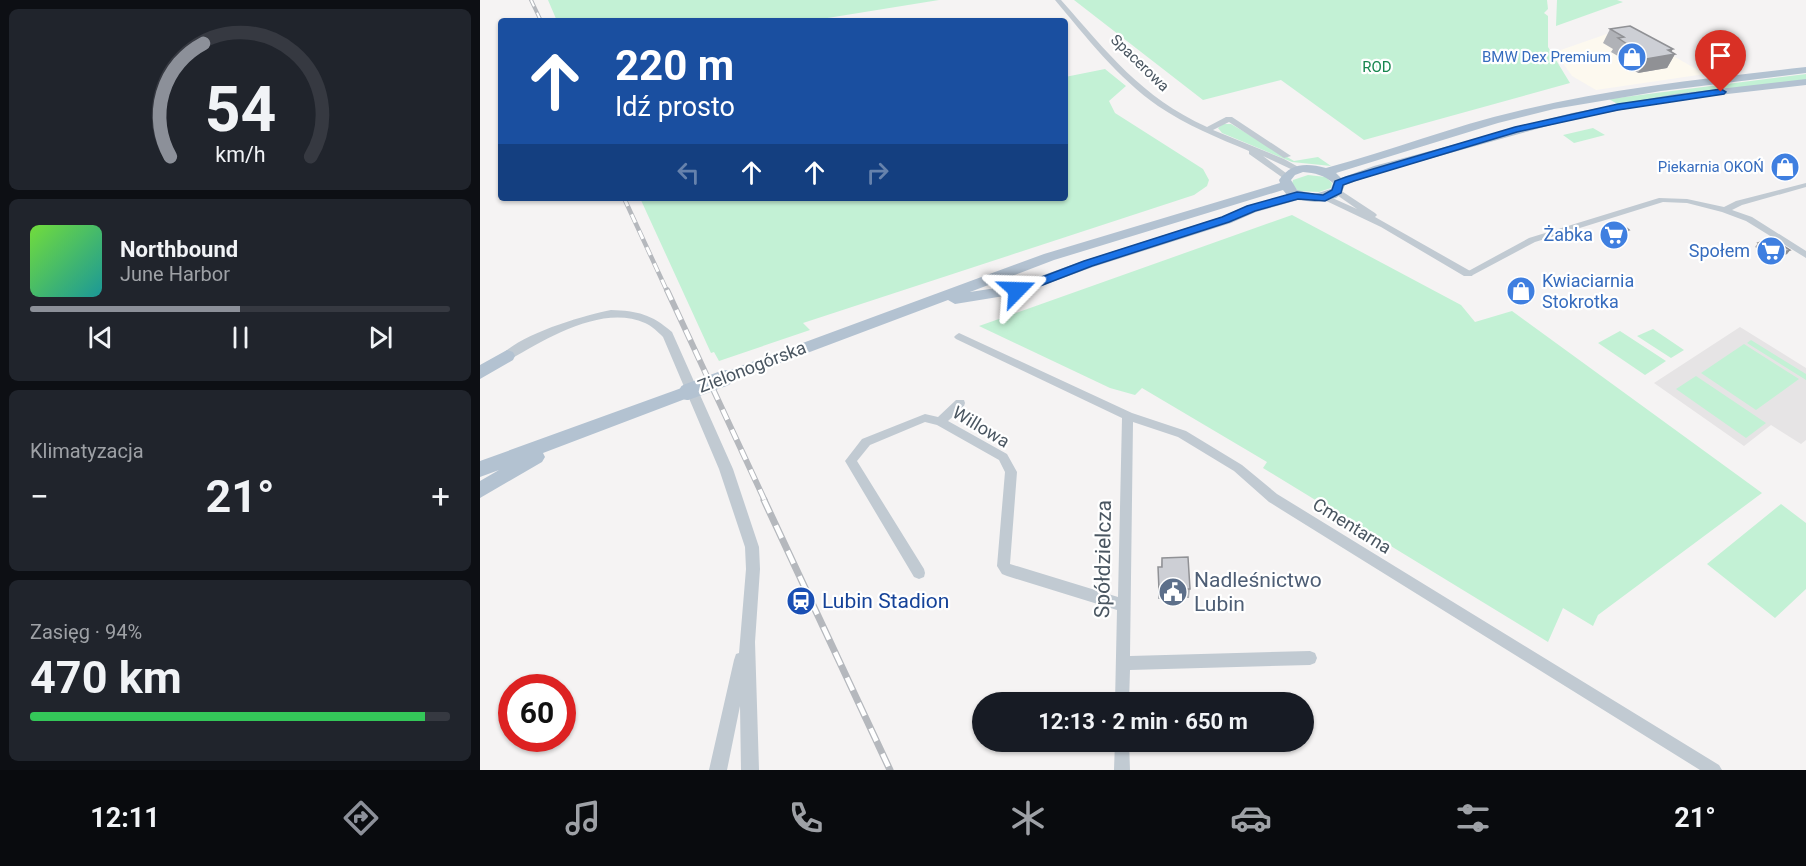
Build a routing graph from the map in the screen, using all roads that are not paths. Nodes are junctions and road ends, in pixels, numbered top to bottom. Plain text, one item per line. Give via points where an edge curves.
1 (1058, 0) edge
2 (1076, 20) junction
3 (1068, 21) edge
4 (1806, 70) edge
5 (1806, 82) edge
6 (1208, 130) junction
7 (1245, 147) junction
8 (1287, 156) dead end
9 (1326, 172) junction
10 (1290, 177) junction
11 (1806, 185) edge
12 (1334, 191) junction
13 (1297, 196) junction
14 (1725, 210) junction
15 (1806, 255) edge
16 (1468, 274) joint
17 (927, 303) junction
18 (959, 337) dead end
19 (507, 356) joint
20 (480, 373) edge
21 (960, 403) dead end
22 (1128, 416) junction
23 (940, 422) junction
24 (578, 432) junction
25 (534, 449) junction
26 (480, 464) edge
27 (480, 469) edge
28 (480, 489) edge
29 (919, 573) dead end
30 (1123, 605) junction
31 (747, 642) junction
32 (1310, 658) dead end
33 (1122, 663) junction
34 (1122, 692) edge
35 (1122, 752) edge
36 (718, 770) edge
37 (750, 770) edge
38 (1122, 770) edge
39 (1714, 770) edge

1 - 2 street, Spacerowa
2 - 3 street
2 - 6 street, Spacerowa via 1147,94
4 - 9 main road via 1569,103 1466,128
5 - 12 main road via 1675,97 1572,116 1378,169
6 - 7 street, Spacerowa
6 - 8 street via 1229,119
7 - 10 street, Spacerowa
7 - 10 street, Spacerowa
9 - 10 main road
9 - 12 main road
10 - 13 main road
10 - 17 main road, Zielonogórska via 1084,245
11 - 14 street via 1739,202
12 - 13 main road, Zielonogórska
12 - 16 street
13 - 17 main road, Zielonogórska via 1017,290
14 - 15 street via 1749,219
14 - 16 street via 1687,201 1654,202 1532,240
17 - 24 main road, Zielonogórska, bridge
18 - 22 street, Cmentarna
19 - 20 main road
19 - 31 street via 556,328 598,316 638,316 665,332 726,469 749,533 753,569
21 - 23 street
22 - 30 street, Spółdzielcza
22 - 39 street, Cmentarna via 1182,434 1238,468 1273,498
23 - 29 street, Willowa via 925,418 866,441 851,461
23 - 30 street, Willowa via 1003,458 1011,472 1003,566 1007,570
24 - 25 main road, Zielonogórska
24 - 28 main road, Zielonogórska
25 - 26 main road
25 - 27 main road, Zielonogórska
30 - 33 street, Spółdzielcza
31 - 36 street
31 - 37 street
32 - 33 street
33 - 34 street, Spółdzielcza
35 - 38 street

